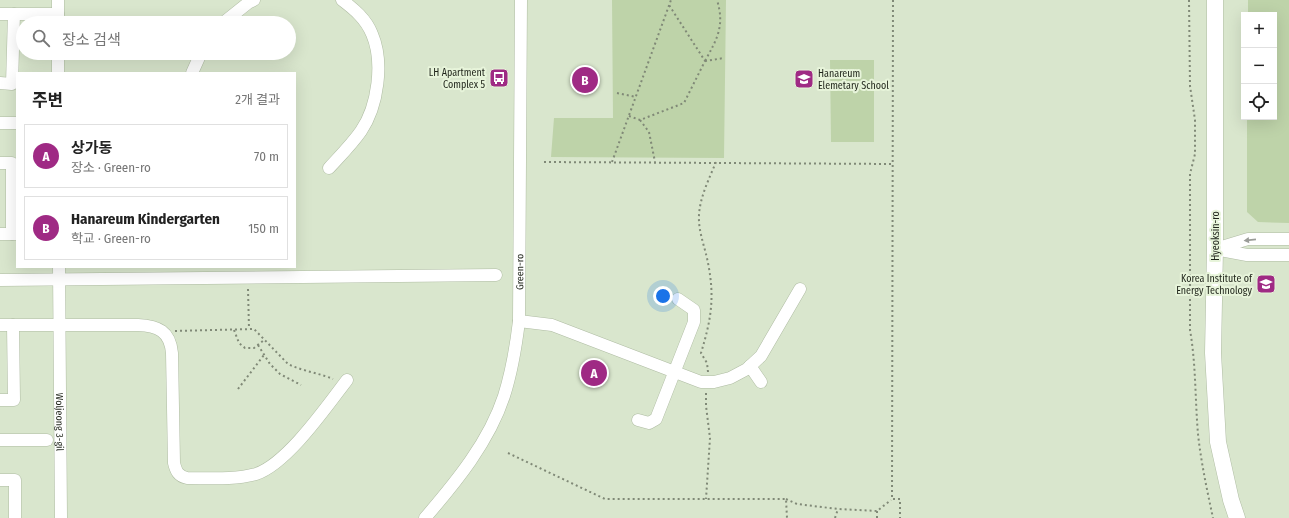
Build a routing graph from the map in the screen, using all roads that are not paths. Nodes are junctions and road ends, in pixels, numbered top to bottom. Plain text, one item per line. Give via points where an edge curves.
1 (58, 0) edge
2 (254, 0) edge
3 (342, 0) edge
4 (521, 0) edge
5 (1215, 0) edge
6 (0, 14) edge
7 (14, 14) junction
8 (36, 16) edge
9 (58, 16) edge
10 (232, 16) edge
11 (58, 60) edge
12 (198, 60) edge
13 (58, 72) edge
14 (192, 72) edge
15 (0, 84) edge
16 (0, 123) edge
17 (16, 123) edge
18 (0, 163) edge
19 (329, 168) dead end
20 (0, 234) edge
21 (15, 234) edge
22 (1289, 239) edge
23 (1215, 249) junction
24 (1289, 255) edge
25 (59, 268) edge
26 (496, 275) dead end
27 (0, 280) edge
28 (59, 280) junction
29 (800, 289) dead end
30 (678, 299) dead end
31 (518, 321) junction
32 (0, 325) edge
33 (13, 325) junction
34 (60, 325) junction
35 (750, 366) junction
36 (674, 372) junction
37 (345, 382) road end
38 (761, 382) dead end
39 (0, 400) edge
40 (638, 420) dead end
41 (0, 440) edge
42 (47, 440) dead end
43 (0, 480) edge
44 (15, 518) edge
45 (61, 518) edge
46 (424, 518) edge
47 (1237, 518) edge

1 - 9 street
2 - 10 street
3 - 19 street via 361,16 372,34 377,57 378,81 372,107 361,131
4 - 31 street, Green-ro
5 - 23 main road, Hyeoksin-ro
6 - 7 street
7 - 8 street
7 - 15 street via 12,84
11 - 13 street
12 - 14 street
16 - 17 street
18 - 21 street via 12,163
20 - 21 street
22 -> 23 street via 1248,239
23 - 24 street via 1247,255
23 - 47 main road, Hyeoksin-ro via 1213,353 1218,442
25 - 28 street, Woljeong 3-gil
26 - 28 street
27 - 28 street
28 - 34 street, Woljeong 3-gil
29 - 35 street via 761,356
30 - 36 street via 694,310 694,322
31 - 36 street via 552,324
31 - 46 street, Green-ro via 510,376 495,418 447,493
32 - 33 street
33 - 34 street
33 - 39 street via 14,400
34 - 37 street via 145,325 155,327 170,339 174,463 175,469 182,477 240,478 269,468 297,442
34 - 45 street, Woljeong 3-gil
35 - 36 street via 730,378 714,382 702,382
35 - 38 street
36 - 40 street via 656,419 649,423
41 - 42 street
43 - 44 street via 15,480

